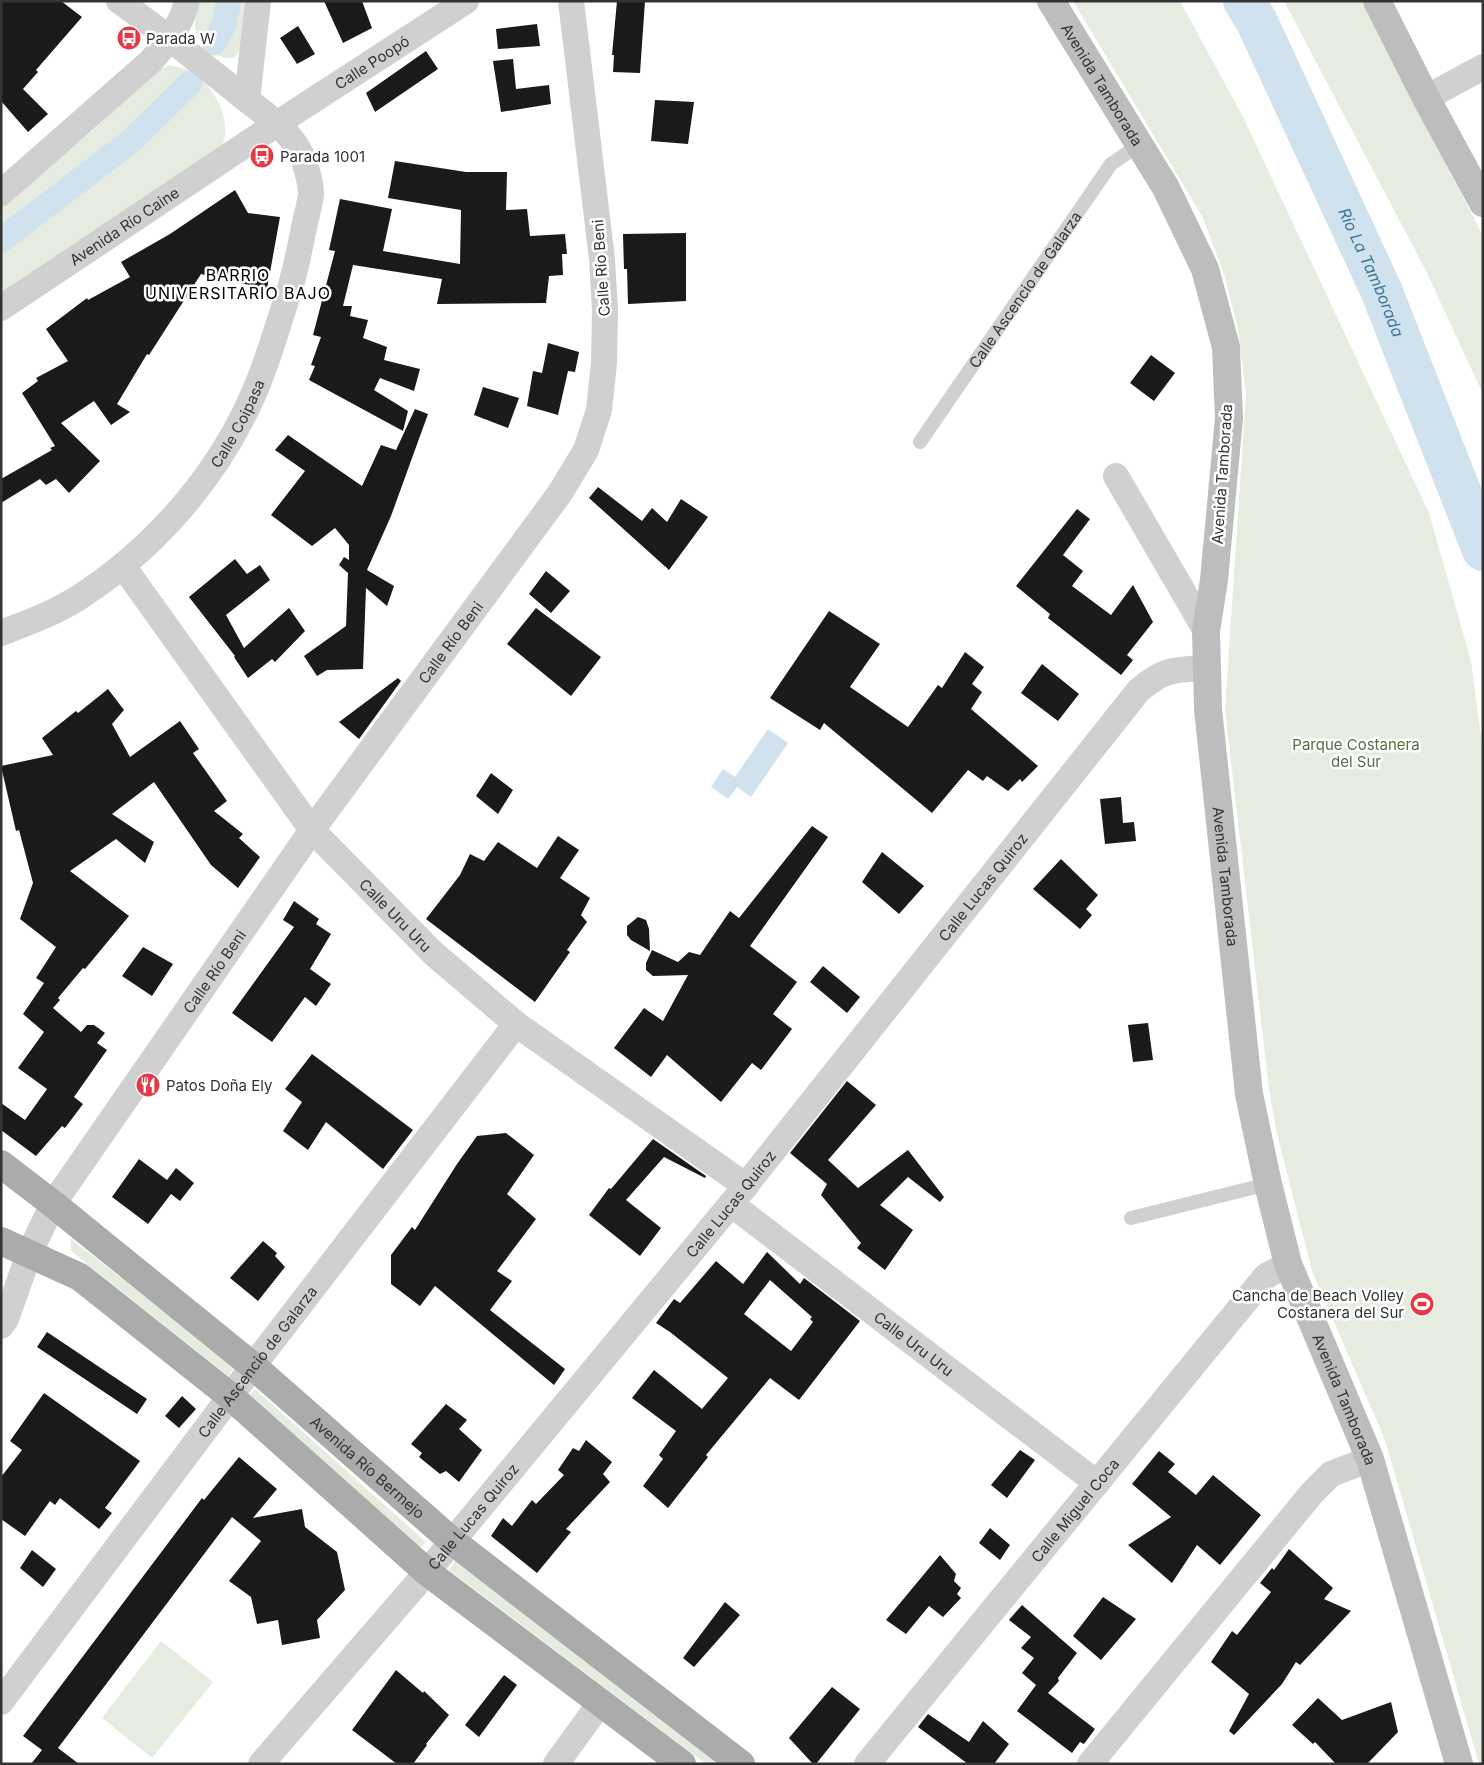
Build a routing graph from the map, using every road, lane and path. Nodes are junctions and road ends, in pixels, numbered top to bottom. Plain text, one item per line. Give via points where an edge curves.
1 (119, 1) edge
2 (187, 1) edge
3 (258, 1) edge
4 (466, 1) edge
5 (572, 1) edge
6 (1051, 1) edge
7 (1378, 1) edge
8 (171, 38) junction
9 (1483, 68) edge
10 (1426, 98) junction
11 (246, 100) junction
12 (278, 123) junction
13 (1139, 145) junction
14 (246, 146) joint
15 (1, 193) edge
16 (1483, 203) edge
17 (1, 308) edge
18 (920, 442) dead end
19 (1116, 476) dead end
20 (123, 566) junction
21 (1206, 631) junction
22 (1, 633) edge
23 (1207, 668) junction
24 (312, 830) junction
25 (516, 1024) junction
26 (1, 1164) edge
27 (1268, 1184) junction
28 (738, 1195) junction
29 (53, 1204) junction
30 (1131, 1218) dead end
31 (1, 1241) edge
32 (29, 1254) junction
33 (1288, 1264) junction
34 (1, 1326) edge
35 (253, 1366) junction
36 (230, 1396) junction
37 (1370, 1459) junction
38 (1097, 1483) junction
39 (452, 1541) junction
40 (428, 1572) junction
41 (1, 1702) edge
42 (601, 1702) junction
43 (261, 1764) edge
44 (556, 1764) edge
45 (682, 1764) edge
46 (741, 1764) edge
47 (866, 1764) edge
48 (1090, 1764) edge
49 (1459, 1764) edge

1 - 8 street
2 - 8 street
3 - 11 street
4 - 12 street, Calle Poopó
5 - 24 street, Calle Río Beni via 606,310 599,410 586,450 560,493
6 - 13 main road, Avenida Tamborada
7 - 10 main road
8 - 11 street
8 - 15 street via 151,61
9 - 10 street
10 - 16 main road
11 - 12 street
12 - 14 street, Calle Poopó
12 - 20 street, Calle Coipasa via 294,140 304,161 311,192 294,278 264,369 228,444 197,489 164,527
13 - 18 lane, Calle Ascencio de Galarza via 1111,164
13 - 21 main road, Avenida Tamborada via 1166,188 1205,269 1226,346 1229,418
14 - 17 street, Avenida Río Caine
19 - 21 street
20 - 22 street, Calle Coipasa via 77,598
20 - 24 street, Calle Uru Uru
21 - 23 main road, Avenida Tamborada
23 - 27 main road, Avenida Tamborada via 1208,709 1249,1094
23 - 28 street, Calle Lucas Quiroz via 1173,670 1156,676 1139,690
24 - 25 street, Calle Uru Uru via 433,953
24 - 29 street, Calle Río Beni
25 - 28 street, Calle Uru Uru
25 - 35 street, Calle Ascencio de Galarza
26 - 29 main road, Avenida Río Bermejo
27 - 30 lane
27 - 33 main road, Avenida Tamborada
28 - 38 street, Calle Uru Uru
28 - 39 street, Calle Lucas Quiroz
29 - 32 street
29 - 35 main road, Avenida Río Bermejo
31 - 32 main road
32 - 34 street
32 - 36 main road via 80,1277
33 - 37 main road, Avenida Tamborada
33 - 38 street, Calle Miguel Coca via 1266,1276
35 - 36 street, Calle Ascencio de Galarza
35 - 39 main road, Avenida Río Bermejo
36 - 40 main road
36 - 41 street, Calle Ascencio de Galarza
37 - 48 street via 1331,1474 1312,1493
37 - 49 main road, Avenida Tamborada
38 - 47 street, Calle Miguel Coca
39 - 40 street, Calle Lucas Quiroz
39 - 46 main road, Avenida Río Bermejo
40 - 42 main road
40 - 43 street, Calle Lucas Quiroz
42 - 44 street
42 - 45 main road

